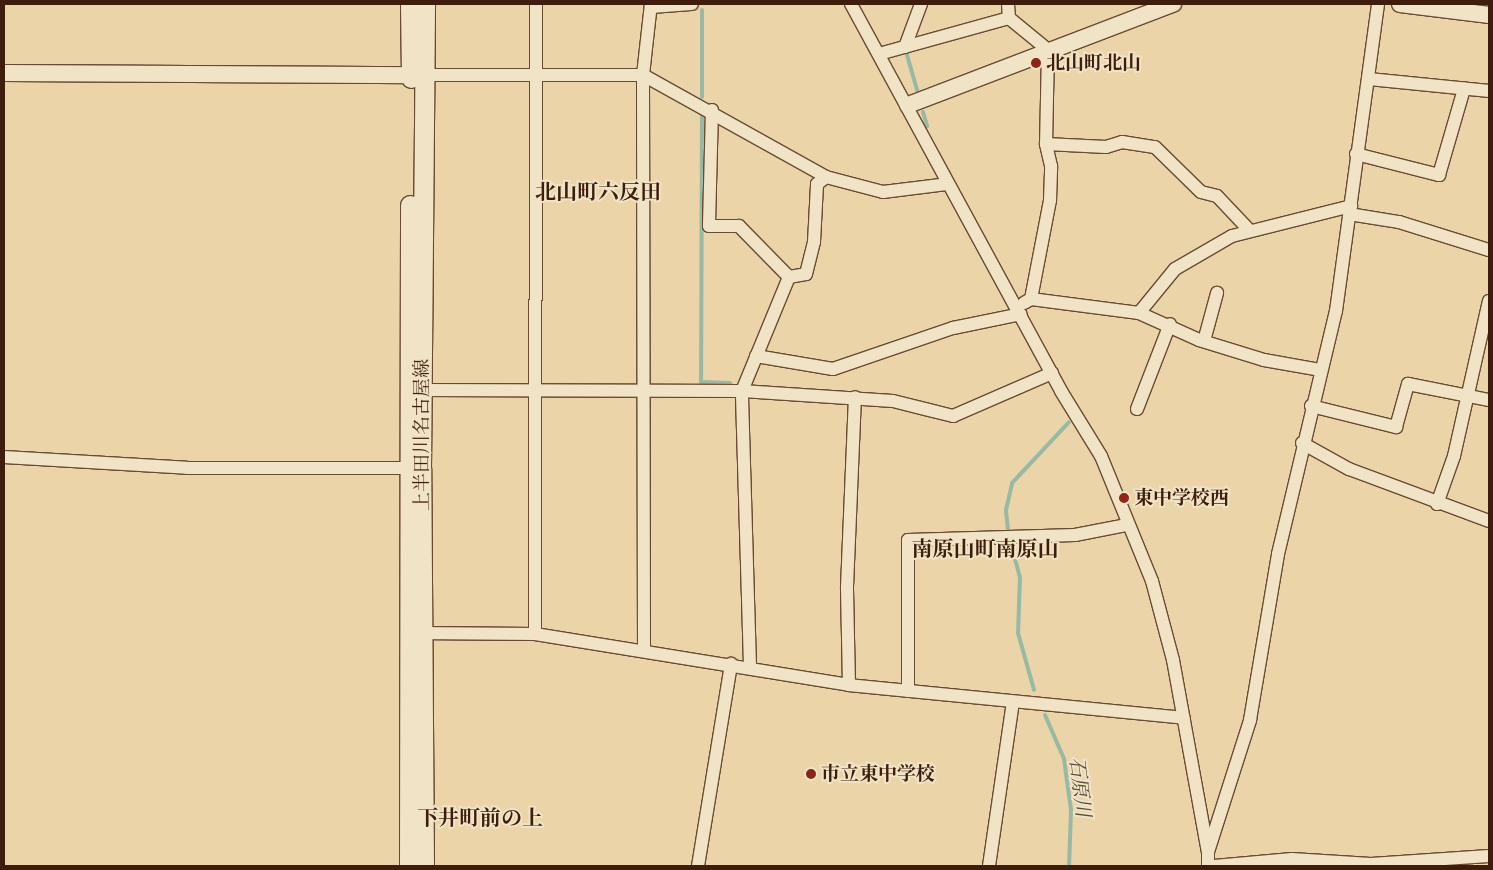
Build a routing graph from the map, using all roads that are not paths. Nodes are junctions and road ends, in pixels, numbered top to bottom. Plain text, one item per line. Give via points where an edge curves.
1 (410, 4) edge
2 (425, 4) edge
3 (536, 4) edge
4 (692, 4) edge
5 (851, 4) edge
6 (921, 4) edge
7 (1008, 4) edge
8 (1173, 4) edge
9 (1378, 4) edge
10 (1400, 4) edge
11 (651, 6) edge
12 (1489, 15) edge
13 (1009, 18) junction
14 (905, 47) junction
15 (1048, 50) junction
16 (879, 54) junction
17 (4, 73) edge
18 (417, 75) junction
19 (536, 75) junction
20 (643, 75) junction
21 (1369, 79) junction
22 (1464, 89) junction
23 (1489, 91) edge
24 (908, 105) junction
25 (712, 110) junction
26 (1046, 144) junction
27 (1356, 154) junction
28 (826, 177) junction
29 (947, 184) junction
30 (1350, 210) junction
31 (1250, 231) junction
32 (1489, 250) edge
33 (789, 277) junction
34 (1216, 293) dead end
35 (1031, 299) junction
36 (1489, 302) edge
37 (1019, 310) junction
38 (1139, 313) junction
39 (1170, 324) junction
40 (1204, 341) junction
41 (756, 356) junction
42 (1320, 370) junction
43 (1052, 373) junction
44 (535, 389) junction
45 (423, 390) junction
46 (644, 390) junction
47 (742, 391) junction
48 (1465, 394) junction
49 (855, 397) junction
50 (1489, 400) edge
51 (1311, 406) junction
52 (1137, 409) dead end
53 (1302, 443) junction
54 (4, 457) edge
55 (409, 468) junction
56 (1436, 504) junction
57 (1489, 521) edge
58 (1127, 525) junction
59 (416, 633) junction
60 (535, 634) junction
61 (644, 648) junction
62 (730, 664) junction
63 (750, 666) junction
64 (849, 685) junction
65 (908, 691) junction
66 (1013, 702) junction
67 (1183, 718) junction
68 (1208, 852) junction
69 (1489, 856) edge
70 (409, 866) edge
71 (424, 866) edge
72 (698, 866) edge
73 (989, 866) edge
74 (1208, 866) edge
75 (1214, 866) edge

1 - 18 main road, 上半田川名古屋線
2 - 18 main road, 上半田川名古屋線
3 - 19 street
4 - 11 street
5 - 16 street
6 - 14 street
7 - 13 street
8 - 15 street
9 - 21 street
10 - 12 street
11 - 20 street
13 - 14 street
13 - 15 street
14 - 16 street
15 - 24 street
15 - 26 street
16 - 24 street
17 - 18 street
18 - 19 street
18 - 45 main road, 上半田川名古屋線
18 - 55 main road, 上半田川名古屋線
19 - 20 street
19 - 44 street
20 - 25 street
20 - 46 street
21 - 22 street
21 - 27 street
22 - 23 street
22 - 27 street via 1439,175
24 - 29 street
25 - 28 street
25 - 33 street via 709,226 739,226
26 - 31 street via 1106,147 1122,142 1155,147 1200,192 1217,196
26 - 35 street via 1051,166 1050,200
27 - 30 street
28 - 29 street via 884,192
28 - 33 street via 817,184 814,242 806,274
29 - 37 street
30 - 31 street
30 - 32 street
30 - 42 street via 1336,311
31 - 38 street via 1184,261 1158,284
33 - 41 street
34 - 40 street
35 - 37 street
35 - 38 street
36 - 48 street
37 - 41 street via 953,328 833,369
37 - 43 street
38 - 39 street
39 - 40 street
39 - 52 street
40 - 42 street via 1264,360
41 - 47 street
42 - 51 street
43 - 49 street via 953,416 893,401
43 - 58 street via 1101,456
44 - 45 street
44 - 46 street
44 - 60 street
45 - 59 main road, 上半田川名古屋線
46 - 47 street
46 - 61 street
47 - 49 street
47 - 63 street
48 - 50 street
48 - 51 street via 1408,384 1396,427
48 - 56 street via 1454,456
49 - 64 street via 847,567
51 - 53 street
53 - 56 street via 1349,468
53 - 68 street via 1250,720
54 - 55 street via 177,468
55 - 59 main road, 上半田川名古屋線
56 - 57 street
58 - 65 street via 1074,534 908,540
58 - 67 street via 1152,582
59 - 60 street
59 - 70 main road, 上半田川名古屋線
59 - 71 main road, 上半田川名古屋線
60 - 61 street
61 - 62 street
62 - 63 street
62 - 72 street
63 - 64 street
64 - 65 street
65 - 66 street
66 - 67 street
66 - 73 street
67 - 68 street
68 - 74 street
69 - 75 street via 1371,864 1292,859

